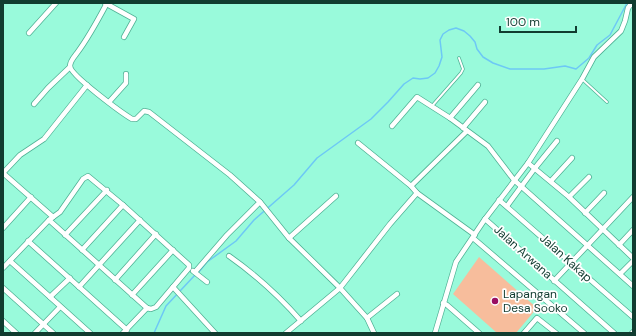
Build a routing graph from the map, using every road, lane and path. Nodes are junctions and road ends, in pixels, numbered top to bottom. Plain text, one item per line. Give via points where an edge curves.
1 (56, 3) edge
2 (106, 3) edge
3 (632, 3) edge
4 (30, 33) dead end
5 (124, 37) dead end
6 (460, 58) dead end
7 (70, 67) junction
8 (126, 74) dead end
9 (582, 79) junction
10 (478, 85) dead end
11 (88, 86) junction
12 (109, 102) junction
13 (485, 102) dead end
14 (608, 102) dead end
15 (34, 104) dead end
16 (432, 107) junction
17 (450, 118) junction
18 (392, 126) dead end
19 (462, 128) junction
20 (467, 131) junction
21 (557, 141) dead end
22 (358, 143) dead end
23 (572, 158) dead end
24 (528, 163) junction
25 (535, 168) junction
26 (3, 173) edge
27 (589, 177) dead end
28 (514, 180) junction
29 (551, 181) junction
30 (411, 186) junction
31 (522, 186) junction
32 (106, 190) junction
33 (417, 193) junction
34 (604, 193) dead end
35 (336, 196) dead end
36 (569, 197) junction
37 (633, 197) edge
38 (31, 198) junction
39 (499, 200) junction
40 (260, 202) junction
41 (123, 205) junction
42 (507, 206) junction
43 (585, 213) junction
44 (54, 217) junction
45 (485, 219) junction
46 (49, 220) junction
47 (140, 220) junction
48 (3, 228) edge
49 (602, 229) junction
50 (633, 230) edge
51 (156, 234) junction
52 (65, 235) junction
53 (474, 237) junction
54 (289, 238) junction
55 (28, 241) junction
56 (587, 245) junction
57 (619, 245) junction
58 (82, 250) junction
59 (173, 250) junction
60 (229, 256) dead end
61 (633, 259) edge
62 (10, 260) junction
63 (571, 263) junction
64 (99, 265) junction
65 (3, 268) edge
66 (189, 268) junction
67 (196, 274) junction
68 (620, 274) junction
69 (70, 278) junction
70 (115, 280) junction
71 (554, 281) junction
72 (207, 282) dead end
73 (633, 286) edge
74 (79, 287) junction
75 (3, 288) edge
76 (175, 288) junction
77 (340, 288) junction
78 (397, 294) dead end
79 (132, 295) junction
80 (50, 297) junction
81 (443, 303) junction
82 (60, 307) junction
83 (147, 308) junction
84 (633, 317) edge
85 (367, 318) junction
86 (3, 321) edge
87 (302, 321) junction
88 (44, 324) junction
89 (125, 331) edge
90 (16, 333) edge
91 (35, 333) edge
92 (53, 333) edge
93 (90, 333) edge
94 (215, 333) edge
95 (286, 333) edge
96 (374, 333) edge
97 (435, 333) edge
98 (479, 333) edge
99 (524, 333) edge
100 (556, 333) edge
101 (584, 333) edge
102 (614, 333) edge

1 - 4 street
2 - 5 street via 134,19
2 - 7 street via 92,32
3 - 9 street via 621,31 594,57
6 - 16 lane via 463,69 461,73
7 - 11 street
7 - 15 street
8 - 12 street via 126,83
9 - 14 lane
9 - 24 street
10 - 17 street
11 - 12 street
11 - 26 street via 44,139 20,155
12 - 40 street via 132,119 136,119 144,111 149,112 230,175
13 - 19 street
16 - 17 street
16 - 18 street via 417,98
17 - 19 street
19 - 20 street
20 - 28 street via 488,146
20 - 30 street
21 - 25 street
22 - 30 street
23 - 29 street
24 - 25 street
24 - 28 street
25 - 29 street
25 - 31 street
26 - 38 street
27 - 36 street
28 - 31 street
28 - 39 street
29 - 36 street
30 - 33 street
31 - 42 street
31 - 56 street
32 - 41 street
32 - 44 street via 88,176
32 - 52 street
33 - 53 street
33 - 77 street
34 - 43 street
35 - 54 street
36 - 43 street
37 - 49 street
38 - 44 street
38 - 48 street
39 - 42 street, Jalan Kakap
39 - 45 street
40 - 54 street
40 - 67 street via 227,235
41 - 47 street
41 - 58 street
42 - 63 street, Jalan Kakap
43 - 49 street
44 - 46 street
45 - 53 street
45 - 71 street, Jalan Arwana
46 - 52 street
46 - 55 street
47 - 51 street
47 - 64 street
49 - 56 street
49 - 57 street
50 - 57 street
51 - 59 street
51 - 70 street
52 - 58 street
53 - 81 street via 456,262
53 - 101 street
54 - 77 street
55 - 62 street
55 - 69 street
56 - 63 street
56 - 68 street
57 - 61 street
58 - 64 street
59 - 66 street via 188,263
59 - 79 street
60 - 87 street
61 - 68 street
62 - 65 street
62 - 80 street
63 - 71 street
63 - 84 street, Jalan Kakap
64 - 70 street
64 - 74 street
66 - 67 street
66 - 76 street
67 - 72 street
68 - 73 street
69 - 74 street
69 - 80 street
70 - 79 street
71 - 102 street, Jalan Arwana
74 - 89 street
75 - 88 street
76 - 83 street via 156,307
76 - 94 street
77 - 85 street
77 - 87 street
78 - 85 street
79 - 83 street
80 - 82 street
81 - 97 street
81 - 98 street
82 - 88 street
82 - 93 street
83 - 89 street
85 - 96 street
86 - 90 street
87 - 95 street
88 - 91 street
88 - 92 street
99 - 100 street via 537,318

